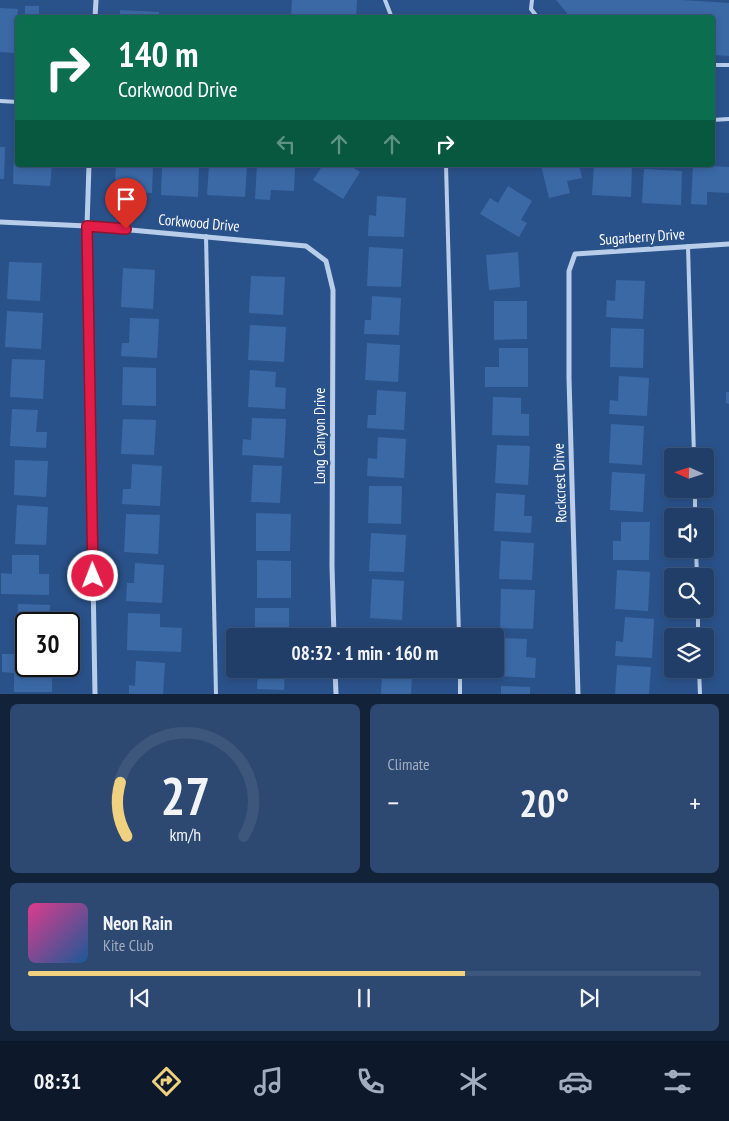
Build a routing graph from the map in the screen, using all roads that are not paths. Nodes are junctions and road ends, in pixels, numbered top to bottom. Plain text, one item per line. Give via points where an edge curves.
1 (96, 0) edge
2 (385, 0) edge
3 (532, 0) edge
4 (95, 15) edge
5 (391, 15) edge
6 (536, 15) edge
7 (715, 65) edge
8 (729, 66) edge
9 (0, 101) edge
10 (15, 102) edge
11 (729, 119) edge
12 (715, 120) edge
13 (89, 167) edge
14 (446, 167) edge
15 (0, 222) edge
16 (87, 226) junction
17 (206, 236) junction
18 (729, 244) edge
19 (306, 246) joint
20 (688, 246) junction
21 (569, 271) joint
22 (694, 448) edge
23 (334, 628) edge
24 (459, 628) edge
25 (335, 678) edge
26 (460, 678) edge
27 (699, 678) edge
28 (95, 694) edge
29 (216, 694) edge
30 (336, 694) edge
31 (460, 694) edge
32 (578, 694) edge
33 (700, 694) edge

1 - 4 street
2 - 5 lane
3 - 6 lane via 531,9
7 - 8 lane
9 - 10 lane
11 - 12 lane
13 - 16 street
14 - 24 lane
15 - 16 street, Corkwood Drive
16 - 17 street, Corkwood Drive
16 - 28 street
17 - 19 street, Corkwood Drive
17 - 29 lane
18 - 20 street, Sugarberry Drive
19 - 23 street, Long Canyon Drive via 326,261 333,290
20 - 21 street, Sugarberry Drive via 575,254
20 - 22 lane
21 - 32 street, Rockcrest Drive
25 - 30 street
26 - 31 lane
27 - 33 lane

